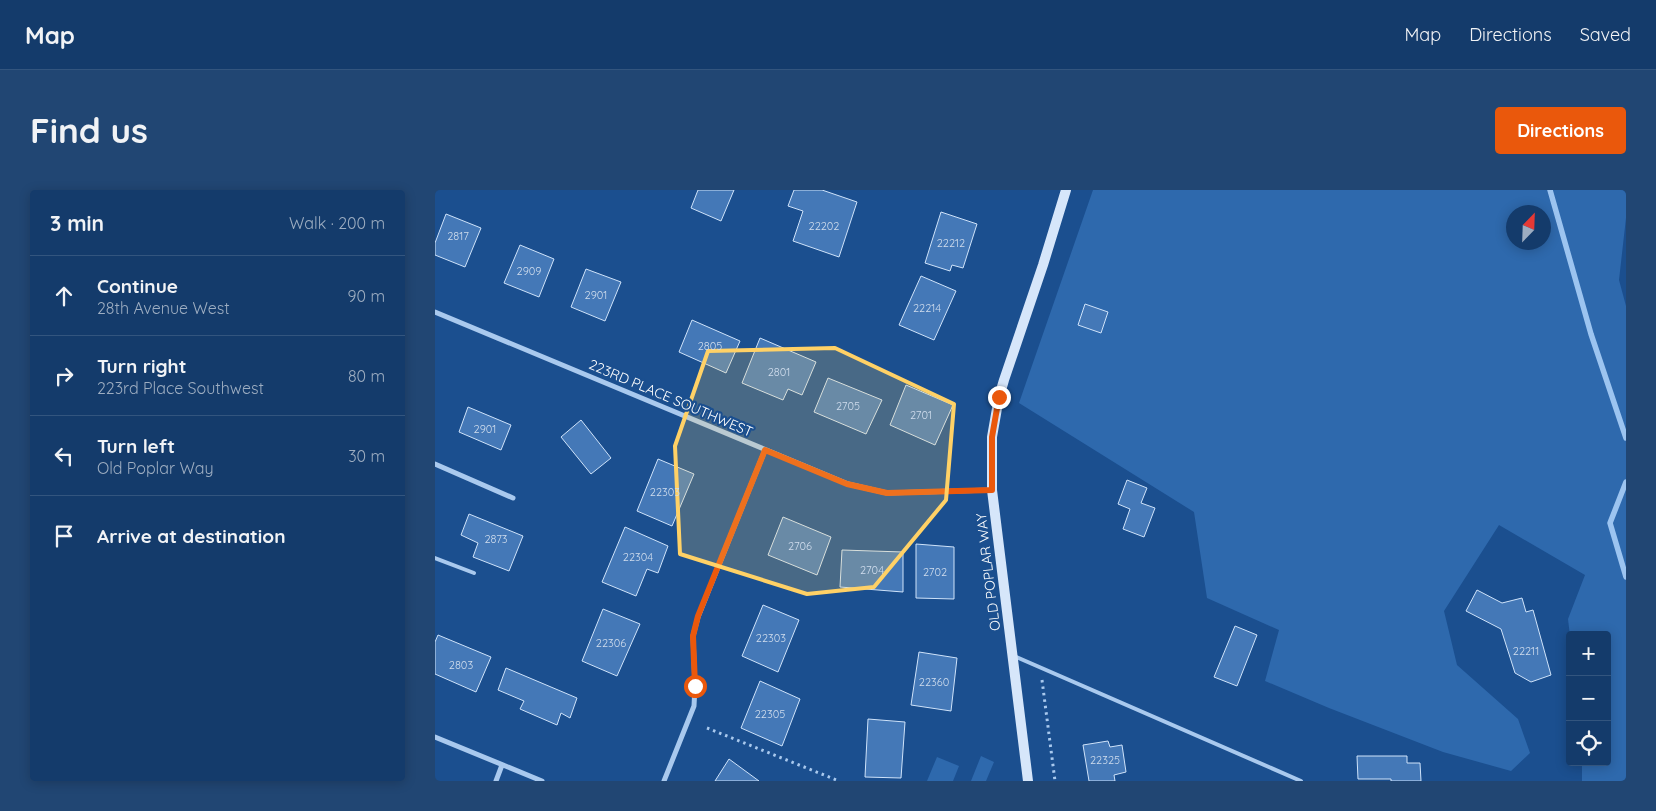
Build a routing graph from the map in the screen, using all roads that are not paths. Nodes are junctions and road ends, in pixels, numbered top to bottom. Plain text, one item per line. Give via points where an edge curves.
1 (1066, 190) edge
2 (435, 312) edge
3 (765, 450) junction
4 (435, 464) edge
5 (992, 490) junction
6 (513, 498) dead end
7 (435, 558) edge
8 (474, 573) dead end
9 (1011, 655) junction
10 (435, 737) edge
11 (502, 765) junction
12 (496, 781) edge
13 (542, 781) edge
14 (664, 781) edge
15 (1028, 781) edge
16 (1301, 781) edge

1 - 5 street, OLD POPLAR WAY via 999,397 992,437
2 - 3 street, 223RD PLACE SOUTHWEST
3 - 5 street, 223RD PLACE SOUTHWEST via 847,484 887,493
3 - 14 street via 698,616 693,636 694,706
4 - 6 street
5 - 9 street, OLD POPLAR WAY
7 - 8 lane
9 - 15 street, OLD POPLAR WAY
9 - 16 lane
10 - 11 street
11 - 12 street
11 - 13 street

